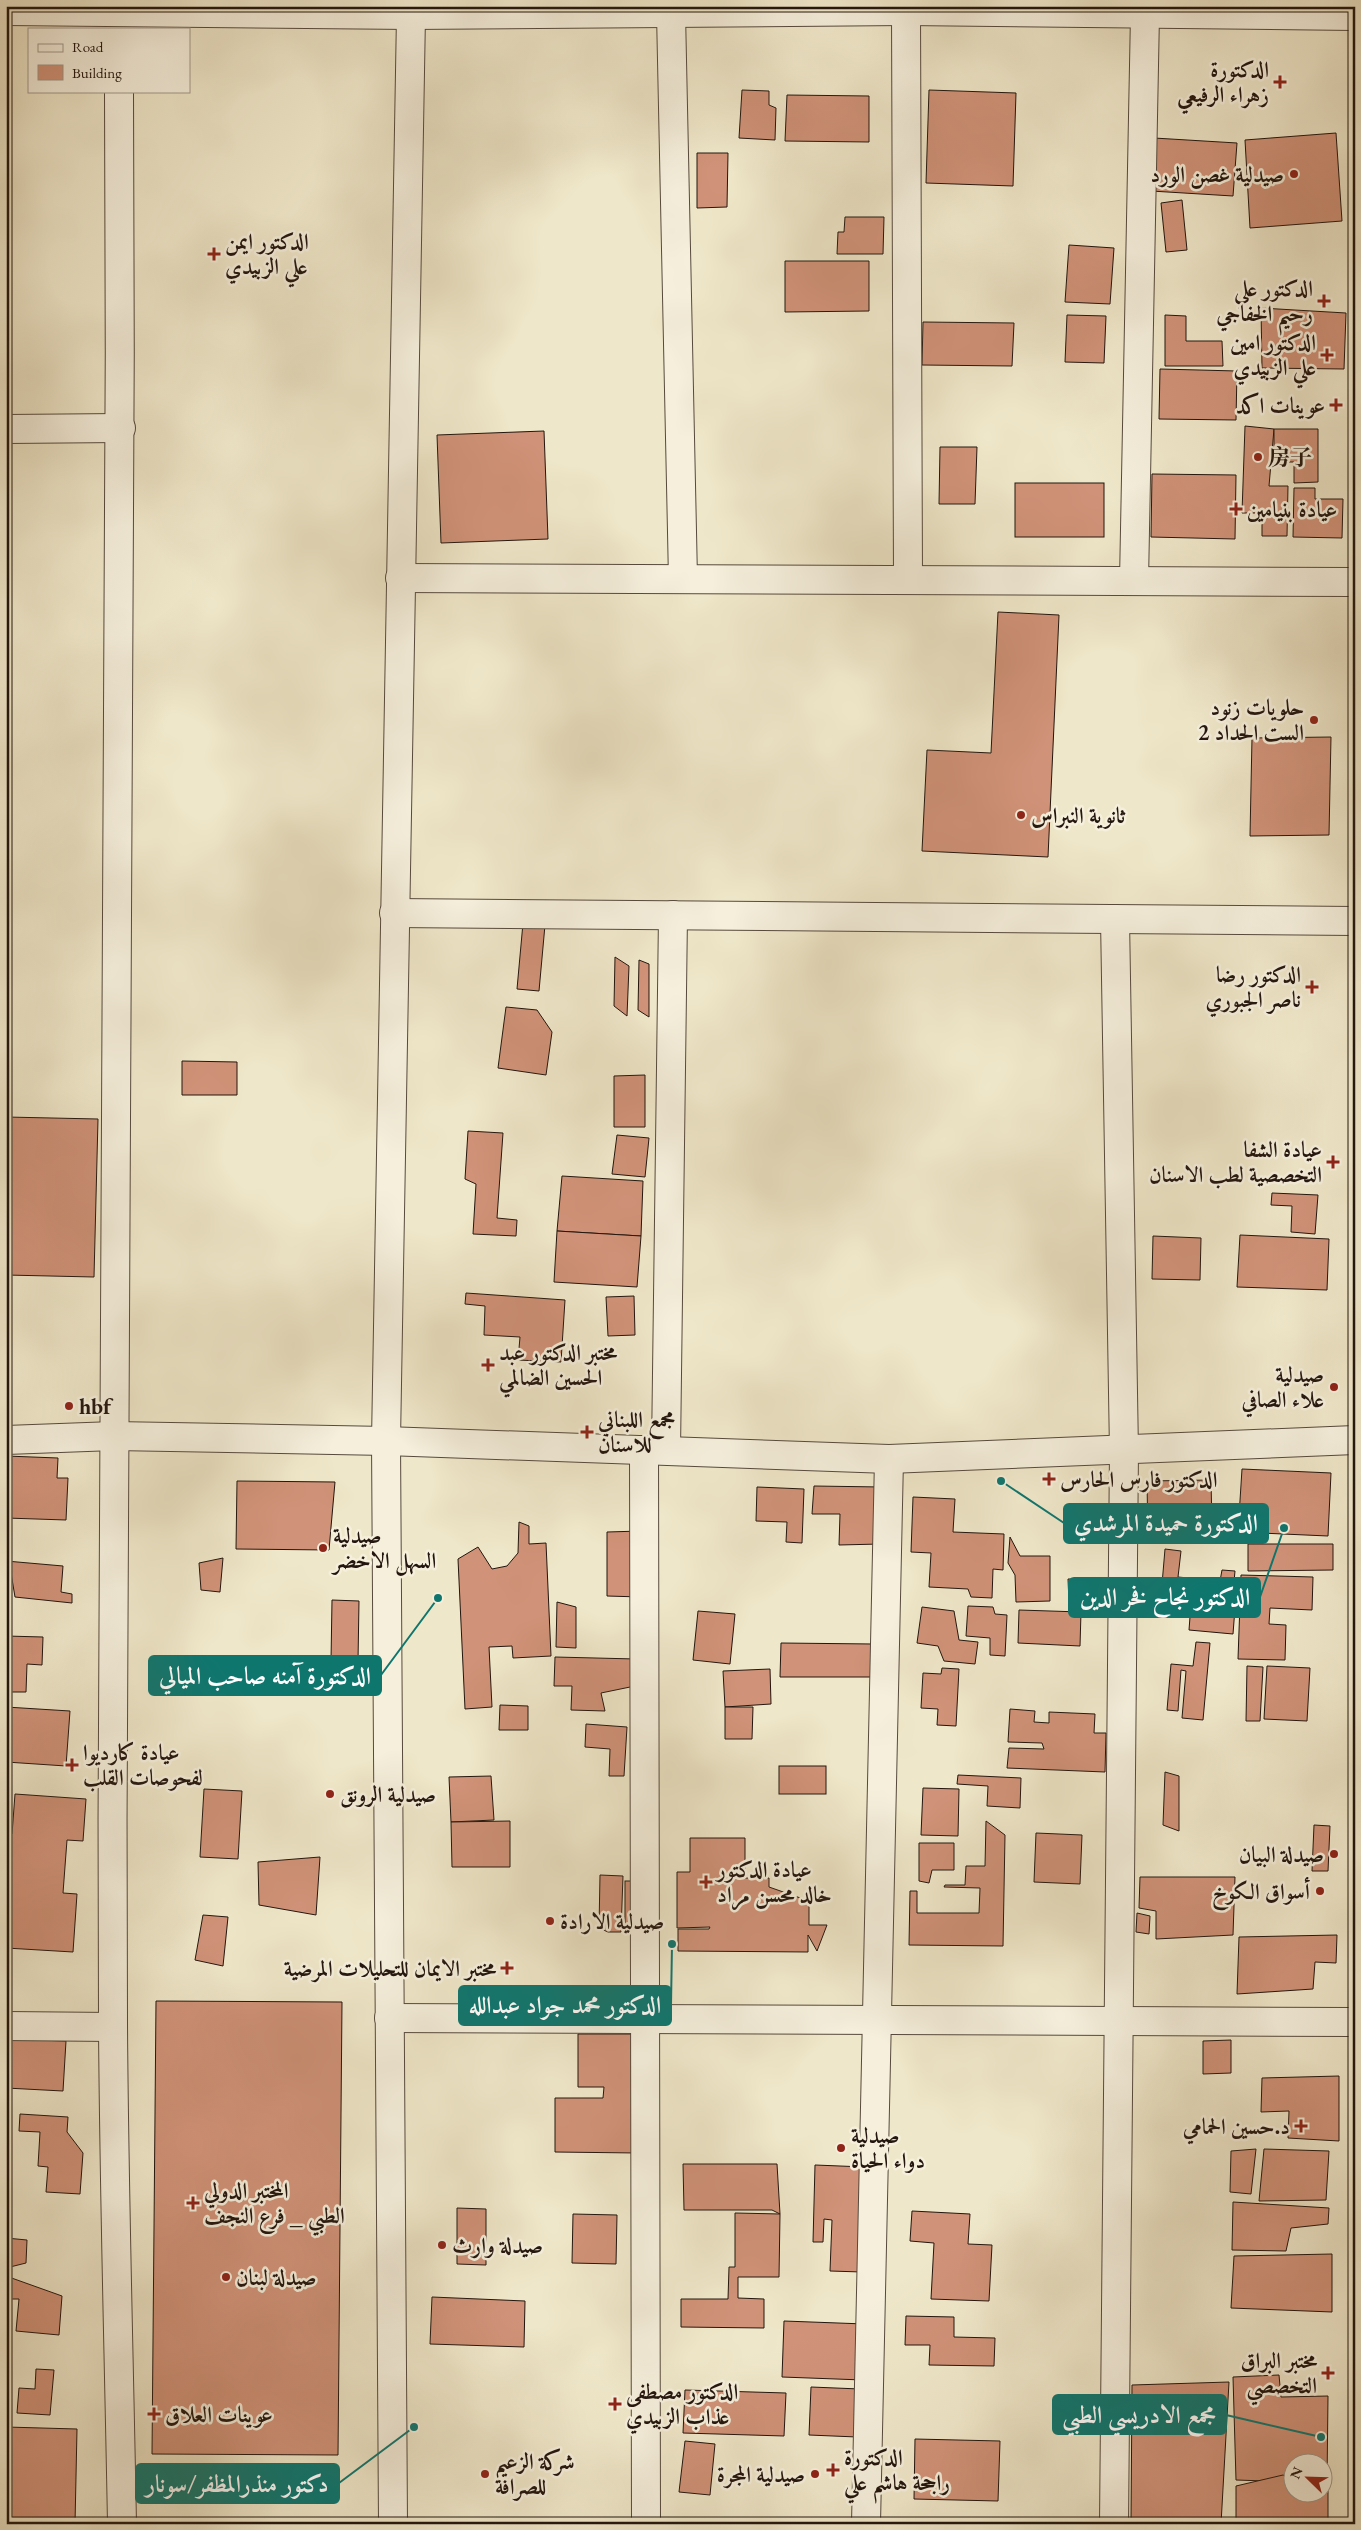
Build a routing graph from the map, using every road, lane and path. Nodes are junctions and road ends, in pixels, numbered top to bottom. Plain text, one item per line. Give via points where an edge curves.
1 (6, 11) edge
2 (906, 11) junction
3 (670, 12) junction
4 (1145, 14) junction
5 (411, 15) junction
6 (1355, 16) edge
7 (118, 20) edge
8 (119, 92) edge
9 (121, 428) junction
10 (6, 429) edge
11 (400, 578) junction
12 (683, 579) junction
13 (908, 580) junction
14 (1134, 581) junction
15 (1355, 582) edge
16 (394, 913) junction
17 (674, 915) junction
18 (1115, 919) junction
19 (1355, 921) edge
20 (114, 1436) junction
21 (6, 1440) edge
22 (1355, 1440) edge
23 (386, 1441) junction
24 (655, 1450) junction
25 (1124, 1451) junction
26 (889, 1459) junction
27 (389, 2018) junction
28 (646, 2019) junction
29 (876, 2020) junction
30 (1118, 2021) junction
31 (1355, 2022) edge
32 (6, 2026) edge
33 (113, 2027) junction
34 (122, 2524) edge
35 (393, 2524) edge
36 (646, 2524) edge
37 (866, 2524) edge
38 (1114, 2524) edge

1 - 7 street
2 - 3 street
2 - 4 street
2 - 13 street
3 - 5 street
3 - 12 street
4 - 6 street
4 - 14 street
5 - 7 street
5 - 11 street
8 - 9 street
9 - 10 street
9 - 20 street
11 - 12 street
11 - 16 street
12 - 13 street
13 - 14 street
14 - 15 street
16 - 17 street
16 - 23 street
17 - 18 street
17 - 24 street
18 - 19 street
18 - 25 street
20 - 21 street
20 - 23 street
20 - 33 street
22 - 25 street
23 - 24 street
23 - 27 street
24 - 26 street
24 - 28 street
25 - 26 street
25 - 30 street
26 - 29 street
27 - 28 street
27 - 35 street
28 - 29 street
28 - 36 street
29 - 30 street
29 - 37 street
30 - 31 street
30 - 38 street
32 - 33 street
33 - 34 street

